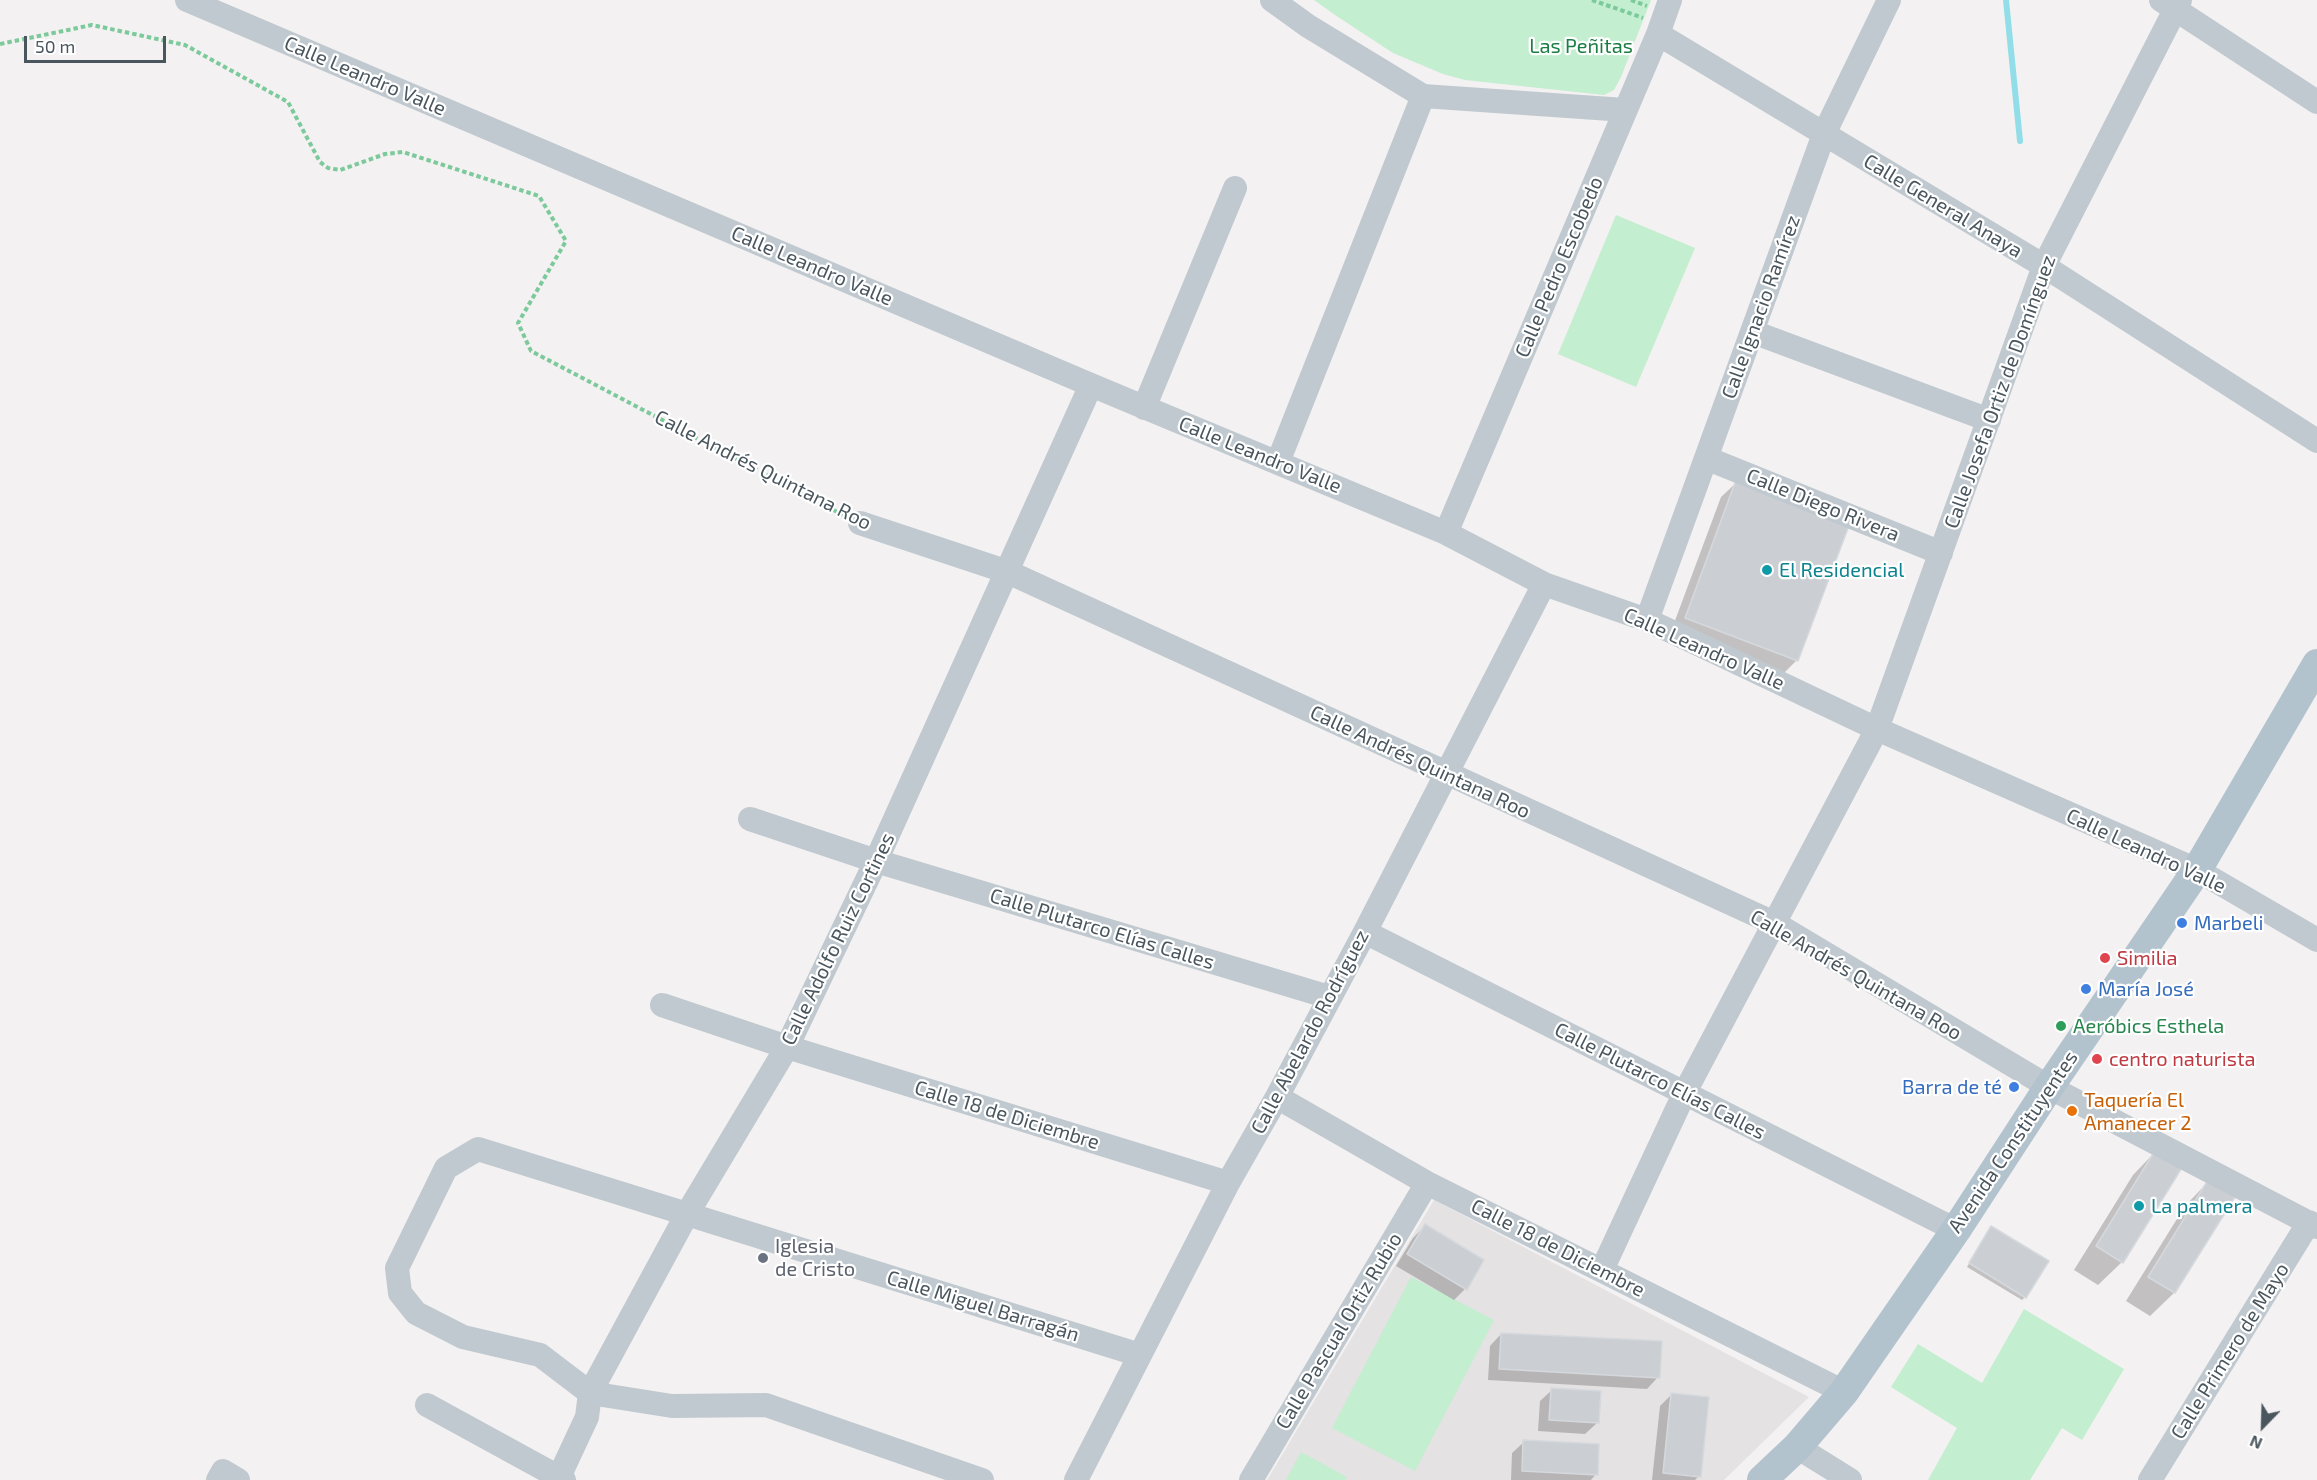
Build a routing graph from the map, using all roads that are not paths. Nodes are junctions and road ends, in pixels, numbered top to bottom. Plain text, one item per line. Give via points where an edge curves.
1 (187, 0) edge
2 (1272, 0) edge
3 (1889, 0) edge
4 (1660, 3) edge
5 (2172, 3) edge
6 (1652, 27) junction
7 (1423, 96) junction
8 (2317, 102) edge
9 (1626, 110) junction
10 (1824, 134) junction
11 (1235, 188) dead end
12 (2044, 266) junction
13 (1753, 332) junction
14 (1091, 386) junction
15 (1144, 408) junction
16 (1989, 420) junction
17 (2317, 441) edge
18 (1706, 458) junction
19 (1278, 462) junction
20 (860, 523) road end
21 (1446, 533) junction
22 (1941, 553) junction
23 (1008, 572) junction
24 (1544, 584) junction
25 (1647, 620) junction
26 (2317, 664) edge
27 (1877, 729) junction
28 (1446, 774) junction
29 (750, 819) dead end
30 (876, 861) junction
31 (2197, 870) junction
32 (1776, 924) junction
33 (1365, 932) junction
34 (2317, 940) edge
35 (1329, 997) junction
36 (662, 1005) dead end
37 (787, 1047) junction
38 (2049, 1087) junction
39 (1684, 1094) junction
40 (1277, 1097) junction
41 (1228, 1183) junction
42 (1426, 1183) junction
43 (687, 1214) junction
44 (2313, 1224) edge
45 (1956, 1230) junction
46 (1602, 1270) junction
47 (1140, 1355) junction
48 (1844, 1392) junction
49 (590, 1393) junction
50 (427, 1405) dead end
51 (1797, 1448) junction
52 (524, 1471) edge
53 (561, 1479) edge
54 (982, 1480) edge
55 (1076, 1480) edge
56 (1251, 1480) edge
57 (1762, 1480) edge
58 (1850, 1480) edge
59 (2150, 1480) edge

1 - 14 street, Calle Leandro Valle
2 - 7 street
3 - 10 street, Calle Ignacio Ramírez
4 - 6 street, Calle Pedro Escobedo
5 - 8 street
5 - 12 street, Calle Josefa Ortiz de Domínguez
6 - 9 street, Calle Pedro Escobedo
6 - 10 street, Calle General Anaya
7 - 9 street
7 - 19 street
9 - 21 street, Calle Pedro Escobedo
10 - 12 street, Calle General Anaya
10 - 13 street, Calle Ignacio Ramírez
11 - 15 street
12 - 16 street, Calle Josefa Ortiz de Domínguez
12 - 17 street, Calle General Anaya
13 - 16 street
13 - 18 street, Calle Ignacio Ramírez
14 - 15 street, Calle Leandro Valle
14 - 23 street, Calle Adolfo Ruiz Cortines
15 - 19 street, Calle Leandro Valle
16 - 22 street, Calle Josefa Ortiz de Domínguez
18 - 22 street, Calle Diego Rivera
18 - 25 street, Calle Ignacio Ramírez
19 - 21 street, Calle Leandro Valle
20 - 23 street, Calle Andrés Quintana Roo
21 - 24 street, Calle Leandro Valle
22 - 27 street, Calle Josefa Ortiz de Domínguez
23 - 28 street, Calle Andrés Quintana Roo
23 - 30 street, Calle Adolfo Ruiz Cortines
24 - 25 street, Calle Leandro Valle
24 - 28 street, Calle Abelardo Rodríguez
25 - 27 street, Calle Leandro Valle
26 - 31 main road, Avenida Constituyentes
27 - 31 street, Calle Leandro Valle
27 - 32 street, Calle Josefa Ortiz de Domínguez
28 - 32 street, Calle Andrés Quintana Roo
28 - 33 street, Calle Abelardo Rodríguez
29 - 30 street, Calle Plutarco Elías Calles
30 - 35 street, Calle Plutarco Elías Calles
30 - 37 street, Calle Adolfo Ruiz Cortines
31 - 34 street, Calle Leandro Valle
31 - 38 main road, Avenida Constituyentes
32 - 38 street, Calle Andrés Quintana Roo
32 - 39 street, Calle Josefa Ortiz de Domínguez
33 - 35 street, Calle Abelardo Rodríguez
33 - 39 street, Calle Plutarco Elías Calles
35 - 40 street, Calle Abelardo Rodríguez
36 - 37 street, Calle 18 de Diciembre
37 - 41 street, Calle 18 de Diciembre
37 - 43 street, Calle Adolfo Ruiz Cortines
38 - 44 street, Calle Andrés Quintana Roo
38 - 45 main road, Avenida Constituyentes
39 - 45 street, Calle Plutarco Elías Calles
39 - 46 street, Calle Josefa Ortiz de Domínguez
40 - 41 street, Calle Abelardo Rodríguez
40 - 42 street, Calle 18 de Diciembre
41 - 47 street, Calle Abelardo Rodríguez
42 - 46 street, Calle 18 de Diciembre
42 - 56 street, Calle Pascual Ortiz Rubio
43 - 47 street, Calle Miguel Barragán
43 - 49 street, Calle Adolfo Ruiz Cortines
43 - 49 street, Calle Miguel Barragán via 478,1149 446,1168 397,1268 400,1293 416,1313 463,1338 540,1355
44 - 59 street, Calle Primero de Mayo
45 - 48 main road, Avenida Constituyentes
46 - 48 street, Calle 18 de Diciembre
47 - 55 street, Calle Abelardo Rodríguez
48 - 51 main road, Avenida Constituyentes
49 - 53 street, Calle Adolfo Ruiz Cortines via 587,1416
49 - 54 street via 672,1406 766,1405
50 - 52 street
51 - 57 main road, Avenida Constituyentes
51 - 58 street
52 - 53 street

